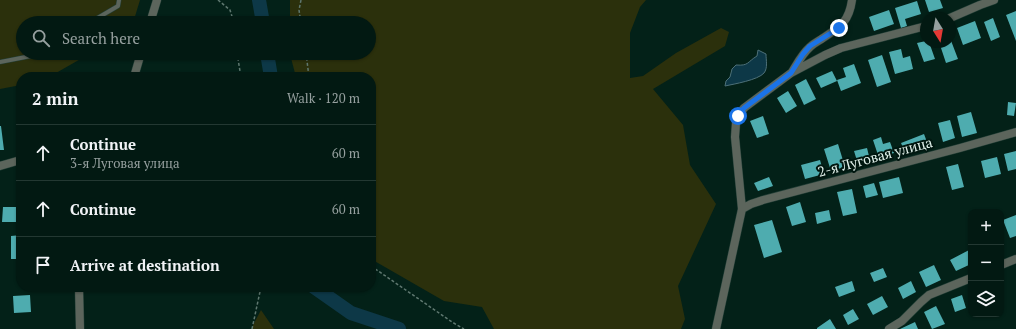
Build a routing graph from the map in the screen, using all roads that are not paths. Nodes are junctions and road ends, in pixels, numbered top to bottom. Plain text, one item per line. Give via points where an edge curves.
1 (118, 0) edge
2 (157, 0) edge
3 (852, 0) edge
4 (994, 0) edge
5 (956, 15) edge
6 (101, 16) edge
7 (152, 16) edge
8 (920, 28) edge
9 (16, 59) edge
10 (139, 60) edge
11 (0, 62) edge
12 (135, 72) edge
13 (791, 73) junction
14 (1016, 132) edge
15 (16, 162) edge
16 (0, 166) edge
17 (742, 210) junction
18 (1016, 259) edge
19 (1004, 264) edge
20 (968, 279) edge
21 (79, 292) edge
22 (80, 329) edge
23 (716, 329) edge
24 (889, 329) edge

1 - 6 lane via 118,6
2 - 7 street
3 - 13 street via 845,21 839,28 810,46
4 - 5 street
8 - 13 street via 841,48
9 - 11 lane
10 - 12 street
13 - 17 street via 744,108 738,116 735,137
14 - 17 street, 2-я Луговая улица via 763,200
15 - 16 street
17 - 23 street
18 - 19 street
20 - 24 street via 929,296 902,321
21 - 22 street

